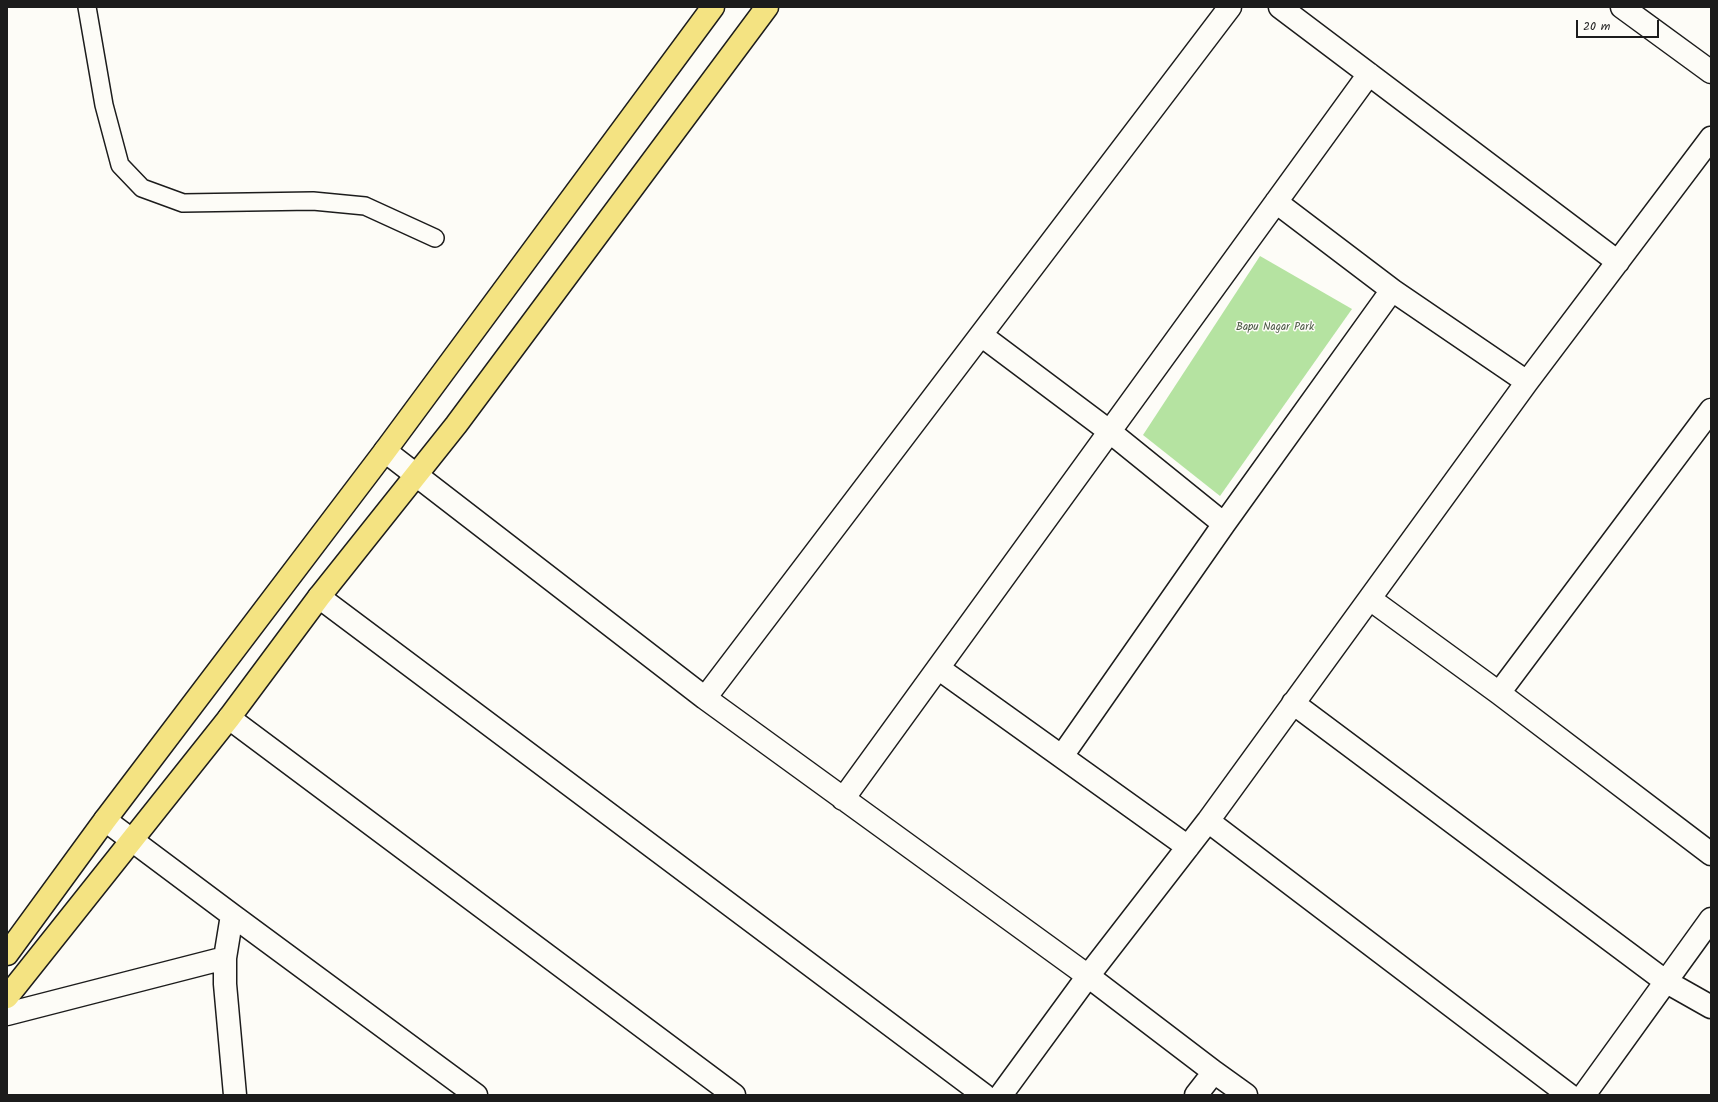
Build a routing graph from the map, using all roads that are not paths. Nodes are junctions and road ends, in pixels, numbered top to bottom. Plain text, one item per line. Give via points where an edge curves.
1 (87, 7) edge
2 (713, 7) edge
3 (767, 7) edge
4 (1230, 7) edge
5 (1280, 7) edge
6 (1622, 7) edge
7 (1711, 72) edge
8 (1370, 74) junction
9 (1711, 138) edge
10 (1276, 202) junction
11 (435, 238) dead end
12 (1618, 262) junction
13 (1392, 290) junction
14 (981, 335) junction
15 (1527, 382) junction
16 (1711, 410) edge
17 (1109, 431) junction
18 (385, 451) junction
19 (416, 474) junction
20 (1224, 524) junction
21 (319, 597) junction
22 (1370, 599) junction
23 (938, 668) junction
24 (1499, 694) junction
25 (705, 698) junction
26 (1293, 703) junction
27 (229, 718) junction
28 (1062, 756) junction
29 (843, 798) junction
30 (105, 820) junction
31 (1208, 820) junction
32 (132, 840) junction
33 (1188, 847) junction
34 (1711, 854) edge
35 (232, 915) junction
36 (1711, 919) edge
37 (7, 954) edge
38 (225, 958) junction
39 (1088, 976) junction
40 (1666, 981) junction
41 (7, 997) edge
42 (1711, 1007) edge
43 (7, 1014) edge
44 (1214, 1072) junction
45 (235, 1095) edge
46 (476, 1095) edge
47 (734, 1095) edge
48 (984, 1095) edge
49 (1001, 1095) edge
50 (1196, 1095) edge
51 (1246, 1095) edge
52 (1569, 1095) edge
53 (1584, 1095) edge

1 - 11 lane via 104,105 120,165 142,188 183,204 313,201 365,206
2 - 18 main road
3 - 19 main road via 456,425
4 - 14 street
5 - 8 street
6 - 7 street
8 - 10 street
8 - 12 street
9 - 12 street
10 - 13 street
10 - 17 street
12 - 15 street
13 - 15 street
13 - 20 street
14 - 17 street
14 - 25 street
15 - 22 street
16 - 24 street
17 - 20 street
17 - 23 street
18 - 19 street
18 - 30 main road
19 - 21 main road
19 - 25 street
20 - 28 street
21 - 27 main road
21 - 48 street
22 - 24 street
22 - 26 street
23 - 28 street
23 - 29 street
24 - 34 street
25 - 29 street
26 - 31 street
26 - 40 street
27 - 32 main road
27 - 47 street
28 - 33 street
29 - 39 street
30 - 32 street
30 - 37 main road
31 - 33 street
31 - 52 street
32 - 35 street
32 - 41 main road
33 - 39 street
35 - 38 street
35 - 46 street
36 - 40 street
38 - 43 street
38 - 45 street
39 - 44 street
39 - 49 street
40 - 42 street
40 - 53 street
44 - 50 street
44 - 51 street

